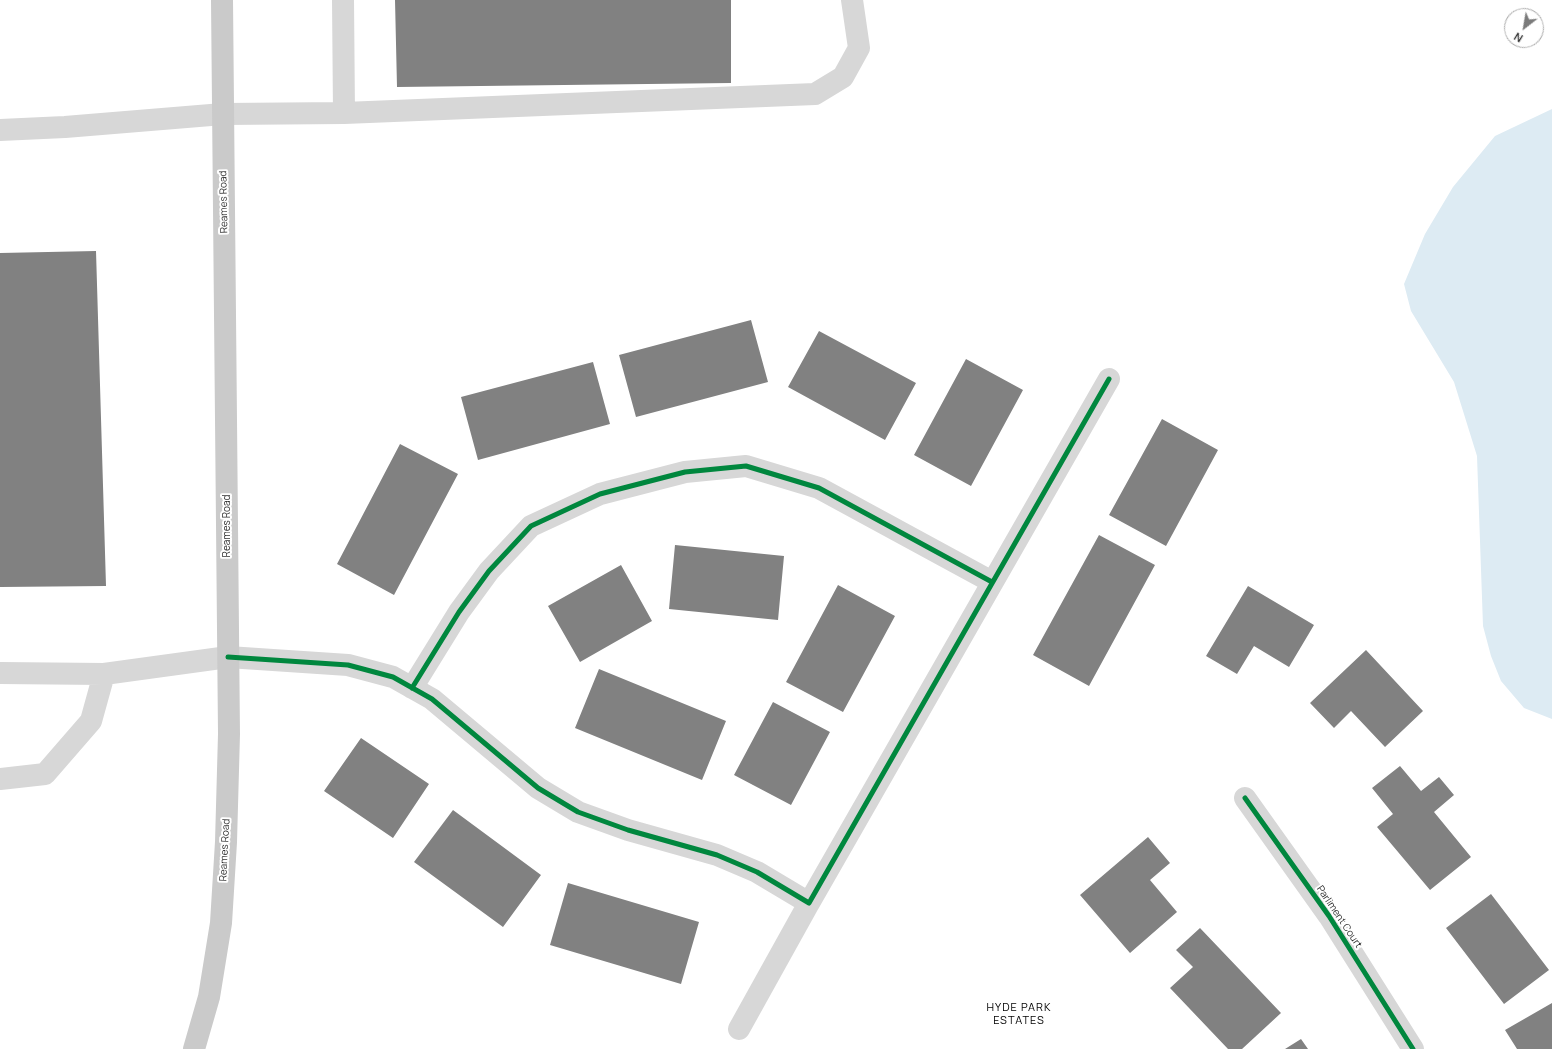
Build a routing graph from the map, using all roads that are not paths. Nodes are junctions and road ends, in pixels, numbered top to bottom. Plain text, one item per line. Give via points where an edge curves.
1 (222, 0) edge
2 (343, 0) edge
3 (852, 0) edge
4 (223, 114) junction
5 (344, 114) junction
6 (0, 130) edge
7 (1109, 379) dead end
8 (992, 582) junction
9 (228, 657) junction
10 (0, 673) edge
11 (104, 674) junction
12 (412, 688) junction
13 (0, 779) edge
14 (1245, 798) dead end
15 (809, 903) junction
16 (739, 1029) dead end
17 (194, 1049) edge
18 (1413, 1049) edge

1 - 4 main road, Reames Road
2 - 5 street
3 - 5 street via 859,48 843,77 815,94
4 - 5 street
4 - 6 street
4 - 9 main road, Reames Road
7 - 8 street
8 - 12 street via 819,488 746,466 685,472 600,494 531,526 489,571 459,612
8 - 15 street
9 - 11 street
9 - 12 street via 348,665 393,677
9 - 17 main road, Reames Road via 229,734 221,923 209,997
10 - 11 street
11 - 13 street via 91,721 45,774
12 - 15 street via 432,699 538,788 578,812 628,830 717,855 757,872
14 - 18 street, Parliment Court via 1329,916
15 - 16 street

